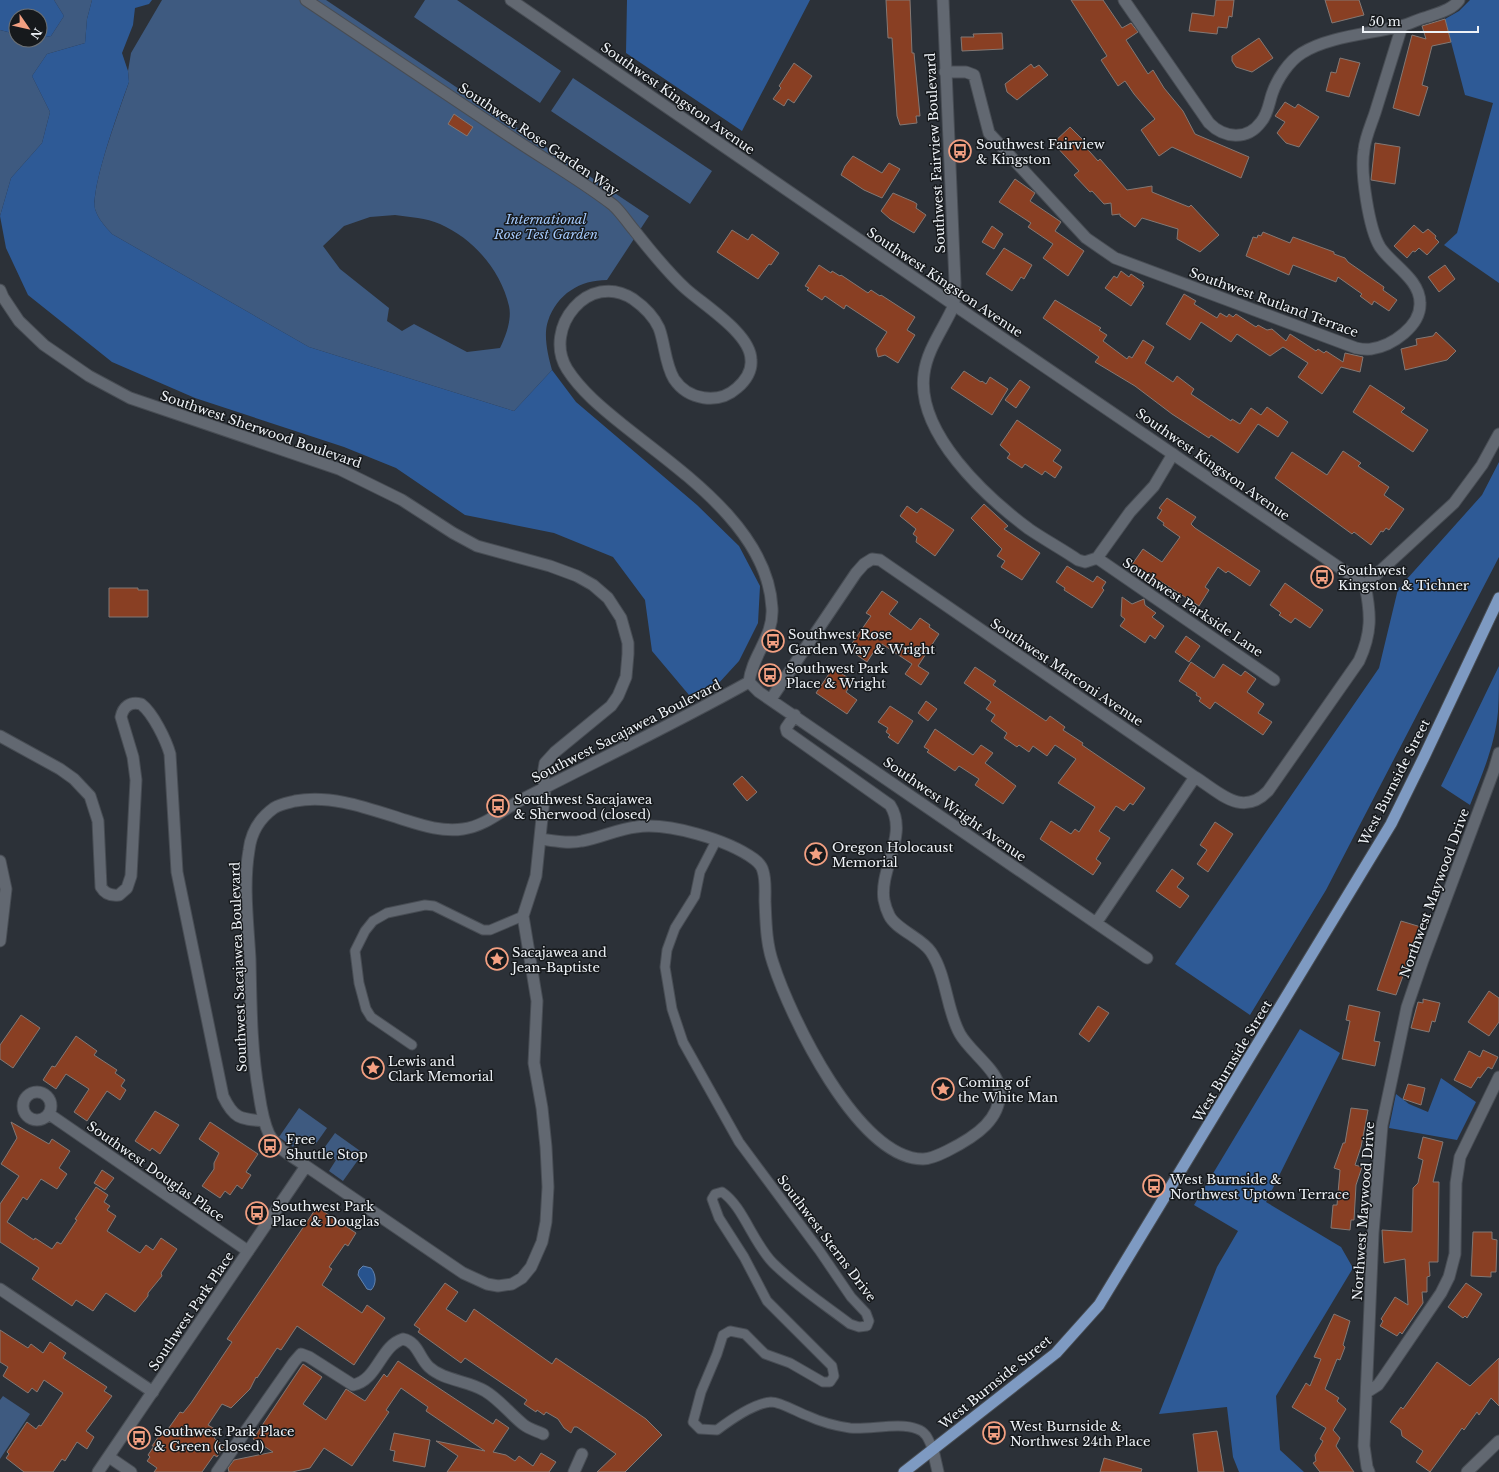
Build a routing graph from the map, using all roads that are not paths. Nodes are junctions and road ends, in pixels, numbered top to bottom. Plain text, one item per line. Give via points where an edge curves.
1 (306, 0) edge
2 (511, 0) edge
3 (943, 0) edge
4 (1124, 0) edge
5 (1459, 0) edge
6 (1402, 26) junction
7 (945, 72) junction
8 (0, 290) edge
9 (954, 305) junction
10 (1499, 434) edge
11 (1173, 454) junction
12 (1097, 558) junction
13 (1365, 585) junction
14 (1499, 598) edge
15 (1274, 680) dead end
16 (749, 682) junction
17 (771, 699) junction
18 (795, 715) junction
19 (0, 736) edge
20 (1499, 753) edge
21 (1195, 777) junction
22 (545, 789) junction
23 (541, 839) junction
24 (716, 841) junction
25 (0, 861) edge
26 (523, 916) junction
27 (1, 920) edge
28 (1096, 924) junction
29 (0, 941) edge
30 (1147, 958) dead end
31 (412, 1045) dead end
32 (1499, 1077) edge
33 (49, 1114) dead end
34 (264, 1122) junction
35 (306, 1166) junction
36 (248, 1251) junction
37 (0, 1289) edge
38 (153, 1392) junction
39 (1367, 1392) junction
40 (543, 1434) dead end
41 (1499, 1441) edge
42 (933, 1450) junction
43 (582, 1454) dead end
44 (109, 1456) junction
45 (98, 1472) edge
46 (131, 1472) edge
47 (217, 1472) edge
48 (574, 1472) edge
49 (904, 1472) edge
50 (938, 1472) edge
51 (1369, 1472) edge
52 (1467, 1472) edge

1 - 16 street, Southwest Rose Garden Way via 616,207 683,287 725,321 748,345 752,357 750,370 744,381 734,391 722,396 701,398 684,389 673,377 658,327 646,310 622,293 608,290 594,293 580,302 566,317 561,352 566,366 579,385 706,493 744,535 754,550 765,570 773,610 769,635 751,669
2 - 9 street, Southwest Kingston Avenue
3 - 7 street, Southwest Fairview Boulevard
4 - 6 street via 1209,123 1230,136 1251,130 1261,122 1272,92 1291,63 1302,53 1363,33
5 - 6 street via 1449,9
6 - 7 street, Southwest Rutland Terrace via 1364,150 1364,175 1372,228 1380,247 1411,280 1421,302 1419,313 1406,331 1380,347 1370,350 1356,348 1115,258 1101,249 1086,238 989,133 974,75 966,72
7 - 9 street, Southwest Fairview Boulevard
8 - 22 street, Southwest Sherwood Boulevard via 20,321 44,345 89,376 130,398 339,469 402,500 477,546 550,566 593,585 608,598 621,618 628,643 623,686 611,706 545,763
9 - 11 street, Southwest Kingston Avenue
9 - 12 street via 930,352 924,375 928,411 939,435 957,462 980,486 1029,528 1078,560 1085,562
10 - 13 street via 1482,465 1454,503
11 - 12 street via 1154,486 1130,512
11 - 13 street, Southwest Kingston Avenue
12 - 15 street, Southwest Parkside Lane
13 - 21 street, Southwest Marconi Avenue via 1370,621 1367,641 1359,661 1268,791 1248,804 1233,801
14 - 42 main road, West Burnside Street via 1391,824 1113,1284 1086,1321 1056,1353
16 - 17 street, Southwest Wright Avenue via 752,687
16 - 22 street, Southwest Sacajawea Boulevard
17 - 18 street, Southwest Wright Avenue
17 - 21 street, Southwest Marconi Avenue via 856,573 872,559 880,560
18 - 24 street via 786,728 787,732 890,805 897,818 884,883 884,900 890,919 931,952 961,1037 998,1083 998,1104 991,1119 978,1133 943,1153 923,1159 905,1155 888,1146 849,1110 796,1021 773,964 769,950 763,868 752,857
18 - 28 street, Southwest Wright Avenue
19 - 34 street via 60,769 85,788 98,821 100,887 109,895 119,895 127,888 131,876 136,780 133,757 121,717 125,707 131,704 141,704 149,713 170,754 177,872 224,1096 236,1117
20 - 39 street, Northwest Maywood Drive via 1408,1007 1382,1125 1372,1234
21 - 28 street
22 - 23 street, Southwest Sherwood Boulevard
22 - 34 street, Southwest Sacajawea Boulevard via 483,824 464,829 427,827 361,806 326,799 284,803 275,807 259,822 251,839 246,871 253,1058
23 - 24 street via 579,842 637,827 657,826 698,834
23 - 26 street, Southwest Sherwood Boulevard via 536,876
24 - 42 street, Southwest Sterns Drive via 700,872 695,896 675,928 666,950 665,967 672,1009 683,1042 738,1142 869,1321 867,1326 850,1324 774,1264 758,1246 734,1203 722,1192 715,1194 712,1199 718,1218 744,1257 766,1301 832,1366 834,1376 830,1382 823,1382 790,1363 765,1354 745,1334 730,1331 723,1335 701,1392 693,1422 700,1429 717,1430 747,1411 772,1402 809,1417 849,1428 916,1428 927,1436
25 - 27 street via 6,889
26 - 31 street via 490,930 482,930 434,906 425,905 387,913 373,921 355,951 359,983 366,1009 372,1017
26 - 35 street, Southwest Sacajawea Boulevard via 537,1001 534,1063 543,1116 548,1187 542,1242 536,1257 522,1278 512,1284 498,1286 474,1279 439,1258
27 - 29 street
28 - 30 street, Southwest Wright Avenue
32 - 39 street via 1460,1157 1456,1183 1455,1254 1449,1277 1441,1294 1383,1378
33 - 36 street, Southwest Douglas Place
34 - 35 street, Southwest Sacajawea Boulevard via 274,1143
35 - 36 street, Southwest Park Place
36 - 38 street, Southwest Park Place
37 - 38 street
38 - 44 street, Southwest Park Place
39 - 51 street, Northwest Maywood Drive via 1364,1446 1366,1467
40 - 47 street via 524,1426 505,1406 484,1390 436,1372 424,1363 412,1343 403,1339 393,1344 364,1382 353,1385 301,1354
41 - 52 street
42 - 49 main road, West Burnside Street
42 - 50 street
43 - 48 street
44 - 45 street, Southwest Park Place
44 - 46 street

